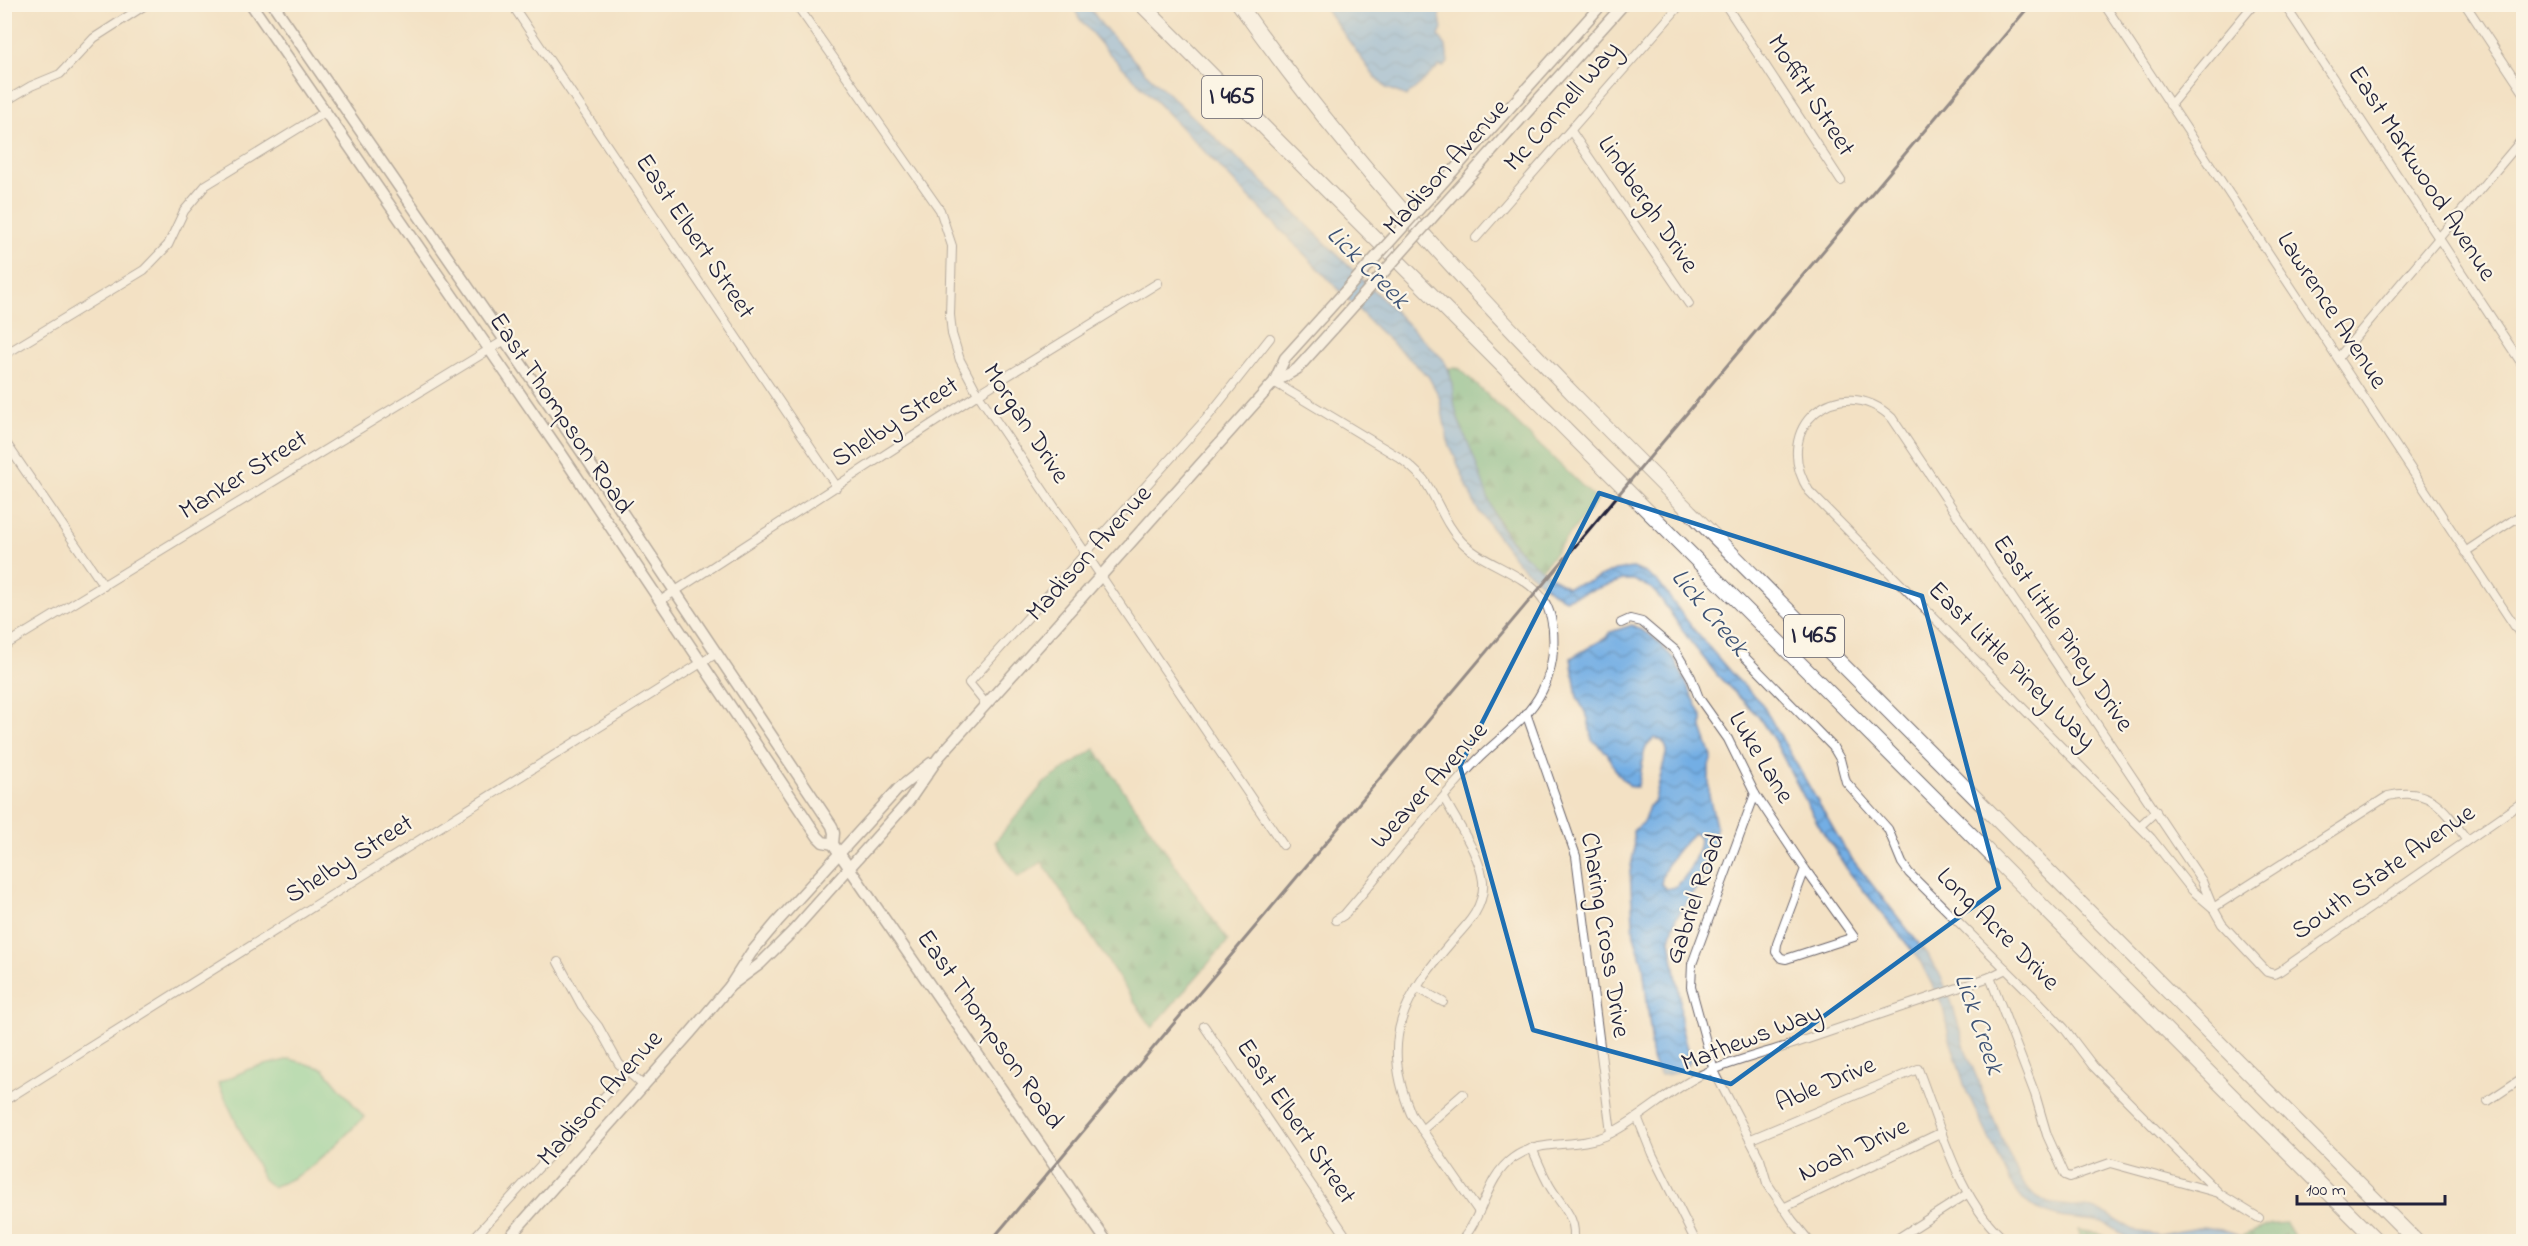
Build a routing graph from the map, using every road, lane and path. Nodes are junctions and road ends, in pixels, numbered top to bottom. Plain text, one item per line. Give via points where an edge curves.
1 (147, 4) edge
2 (251, 4) edge
3 (273, 4) edge
4 (796, 4) edge
5 (1141, 4) edge
6 (1239, 4) edge
7 (1602, 4) edge
8 (1624, 4) edge
9 (1681, 4) edge
10 (1725, 4) edge
11 (2104, 4) edge
12 (2254, 4) edge
13 (2284, 4) edge
14 (2465, 4) edge
15 (517, 12) dead end
16 (2523, 93) edge
17 (4, 102) edge
18 (342, 104) junction
19 (2170, 105) junction
20 (325, 111) junction
21 (1571, 130) junction
22 (2523, 137) edge
23 (1841, 181) dead end
24 (1476, 238) dead end
25 (2439, 238) junction
26 (1158, 282) dead end
27 (1689, 304) dead end
28 (1270, 338) dead end
29 (505, 340) junction
30 (490, 349) junction
31 (4, 355) edge
32 (2338, 358) junction
33 (2523, 367) edge
34 (1274, 382) junction
35 (978, 394) junction
36 (1858, 400) joint
37 (4, 440) edge
38 (837, 487) junction
39 (2523, 513) edge
40 (2465, 552) junction
41 (1086, 553) junction
42 (1101, 576) junction
43 (104, 586) junction
44 (675, 592) junction
45 (660, 601) junction
46 (1621, 623) dead end
47 (2523, 640) edge
48 (4, 646) edge
49 (1737, 648) dead end
50 (717, 653) junction
51 (701, 663) junction
52 (986, 704) junction
53 (1526, 713) junction
54 (939, 757) junction
55 (1755, 794) junction
56 (1444, 798) junction
57 (2523, 801) edge
58 (2156, 811) junction
59 (2140, 826) junction
60 (2466, 840) junction
61 (1283, 845) dead end
62 (836, 848) junction
63 (850, 869) junction
64 (1804, 869) junction
65 (2213, 908) junction
66 (1336, 920) dead end
67 (558, 962) dead end
68 (2006, 969) junction
69 (2266, 972) joint
70 (1990, 977) junction
71 (730, 986) junction
72 (1416, 987) junction
73 (1443, 1002) dead end
74 (1204, 1026) dead end
75 (628, 1071) junction
76 (1714, 1071) junction
77 (2523, 1077) edge
78 (644, 1086) junction
79 (1463, 1094) dead end
80 (4, 1101) edge
81 (2488, 1101) dead end
82 (1638, 1119) junction
83 (1422, 1130) junction
84 (1942, 1132) junction
85 (1611, 1133) junction
86 (1750, 1139) junction
87 (1532, 1148) junction
88 (1967, 1194) junction
89 (2220, 1194) junction
90 (1783, 1208) junction
91 (1479, 1212) junction
92 (2259, 1218) dead end
93 (470, 1242) edge
94 (505, 1242) edge
95 (1107, 1242) edge
96 (1350, 1242) edge
97 (1460, 1242) edge
98 (1573, 1242) edge
99 (1696, 1242) edge
100 (1810, 1242) edge
101 (1892, 1242) edge
102 (2007, 1242) edge
103 (2378, 1242) edge
104 (2418, 1242) edge

1 - 17 street via 94,38 60,74
2 - 20 main road, East Thompson Road
3 - 18 main road, East Thompson Road
4 - 35 street, Morgan Drive via 940,210 952,246 952,334
5 - 103 highway, I 465
6 - 104 highway, I 465 via 1341,141 1460,276
7 - 34 main road, Madison Avenue, bridge via 1285,358
8 - 34 main road, Madison Avenue, bridge via 1298,369
9 - 21 street, Mc Connell Way
10 - 23 street, Moffitt Street
11 - 19 street, Lawrence Avenue
12 - 19 street
13 - 25 street, East Markwood Avenue
14 - 16 street
15 - 38 street, East Elbert Street
18 - 20 main road
18 - 29 main road, East Thompson Road
19 - 32 street, Lawrence Avenue
20 - 30 main road, East Thompson Road
20 - 31 street via 206,185 184,211 168,245 144,270
21 - 24 street, Mc Connell Way
21 - 27 street, Lindbergh Drive
22 - 25 street
25 - 32 street
25 - 33 street, East Markwood Avenue
26 - 35 street, Shelby Street
28 - 41 street, Madison Avenue via 1206,419
29 - 30 street, Manker Street
29 - 44 main road, East Thompson Road
30 - 43 street, Manker Street
30 - 45 main road, East Thompson Road
32 - 40 street, Lawrence Avenue
34 - 42 main road, Madison Avenue
34 - 53 street, Weaver Avenue via 1405,461 1424,481 1462,542 1544,600 1553,631 1553,654 1539,697
35 - 38 street, Shelby Street
35 - 41 street, Morgan Drive
36 - 58 street, East Little Piney Drive via 1878,407 1892,418
36 - 59 street, East Little Piney Way via 1830,404 1817,411 1804,426 1797,443 1801,479
37 - 43 street
38 - 44 street, Shelby Street
39 - 40 street
40 - 47 street, Lawrence Avenue
41 - 42 street, Morgan Drive
41 - 52 street, Madison Avenue via 969,684
42 - 52 main road, Madison Avenue
42 - 61 street, Morgan Drive
43 - 48 street, Manker Street
44 - 45 street, Shelby Street
44 - 50 main road, East Thompson Road
45 - 51 main road, East Thompson Road
46 - 55 street, Luke Lane via 1630,619 1642,622 1675,650 1699,698 1728,739
49 - 68 street, Long Acre Drive via 1833,747 1846,782 1887,829 1909,873
50 - 51 street, Shelby Street
50 - 62 main road, East Thompson Road via 832,826
51 - 62 main road, East Thompson Road via 818,837
51 - 80 street, Shelby Street
52 - 54 main road, Madison Avenue
53 - 56 street, Weaver Avenue
53 - 85 street, Charing Cross Drive via 1576,856
54 - 62 main road, Madison Avenue via 898,789
54 - 63 main road, Madison Avenue via 908,802
55 - 64 street, Luke Lane
55 - 76 street, Gabriel Road via 1690,970
56 - 66 street, Weaver Avenue
56 - 72 street via 1479,866 1483,893 1472,919
57 - 60 street, South State Avenue
58 - 59 street
58 - 65 street, East Little Piney Drive via 2202,880
59 - 65 street, East Little Piney Way via 2192,890
60 - 65 street via 2434,801 2409,793 2388,796
60 - 69 street, South State Avenue via 2280,971
62 - 63 main road, East Thompson Road
62 - 71 main road, Madison Avenue via 751,953
63 - 71 main road, Madison Avenue via 777,948
63 - 95 main road, East Thompson Road
64 - 64 street, Luke Lane via 1854,937 1789,959 1779,956 1776,950
65 - 69 street, East Little Piney Way via 2222,924
67 - 75 street via 619,1064
68 - 70 street, Mathews Way
68 - 89 street, Long Acre Drive via 2064,1028 2093,1066
70 - 76 street, Mathews Way
70 - 89 street via 2065,1176 2114,1164
71 - 78 main road, Madison Avenue
72 - 73 street
72 - 83 street via 1401,1020 1397,1056 1404,1097
74 - 96 street, East Elbert Street
75 - 78 street
75 - 93 street, Madison Avenue
76 - 82 street, Mathews Way via 1701,1075
76 - 86 street, Gabriel Road
77 - 81 street
78 - 94 main road, Madison Avenue
79 - 83 street
82 - 85 street, Mathews Way
82 - 99 street
83 - 91 street
84 - 86 street, Able Drive via 1918,1069
84 - 88 street
84 - 90 street, Noah Drive
85 - 87 street, Mathews Way via 1589,1141
86 - 90 street, Gabriel Road via 1767,1183
87 - 91 street, Mathews Way via 1501,1169
87 - 98 street via 1571,1219
88 - 101 street
88 - 102 street
89 - 92 street, Long Acre Drive
90 - 100 street, Gabriel Road
91 - 97 street, Mathews Way

